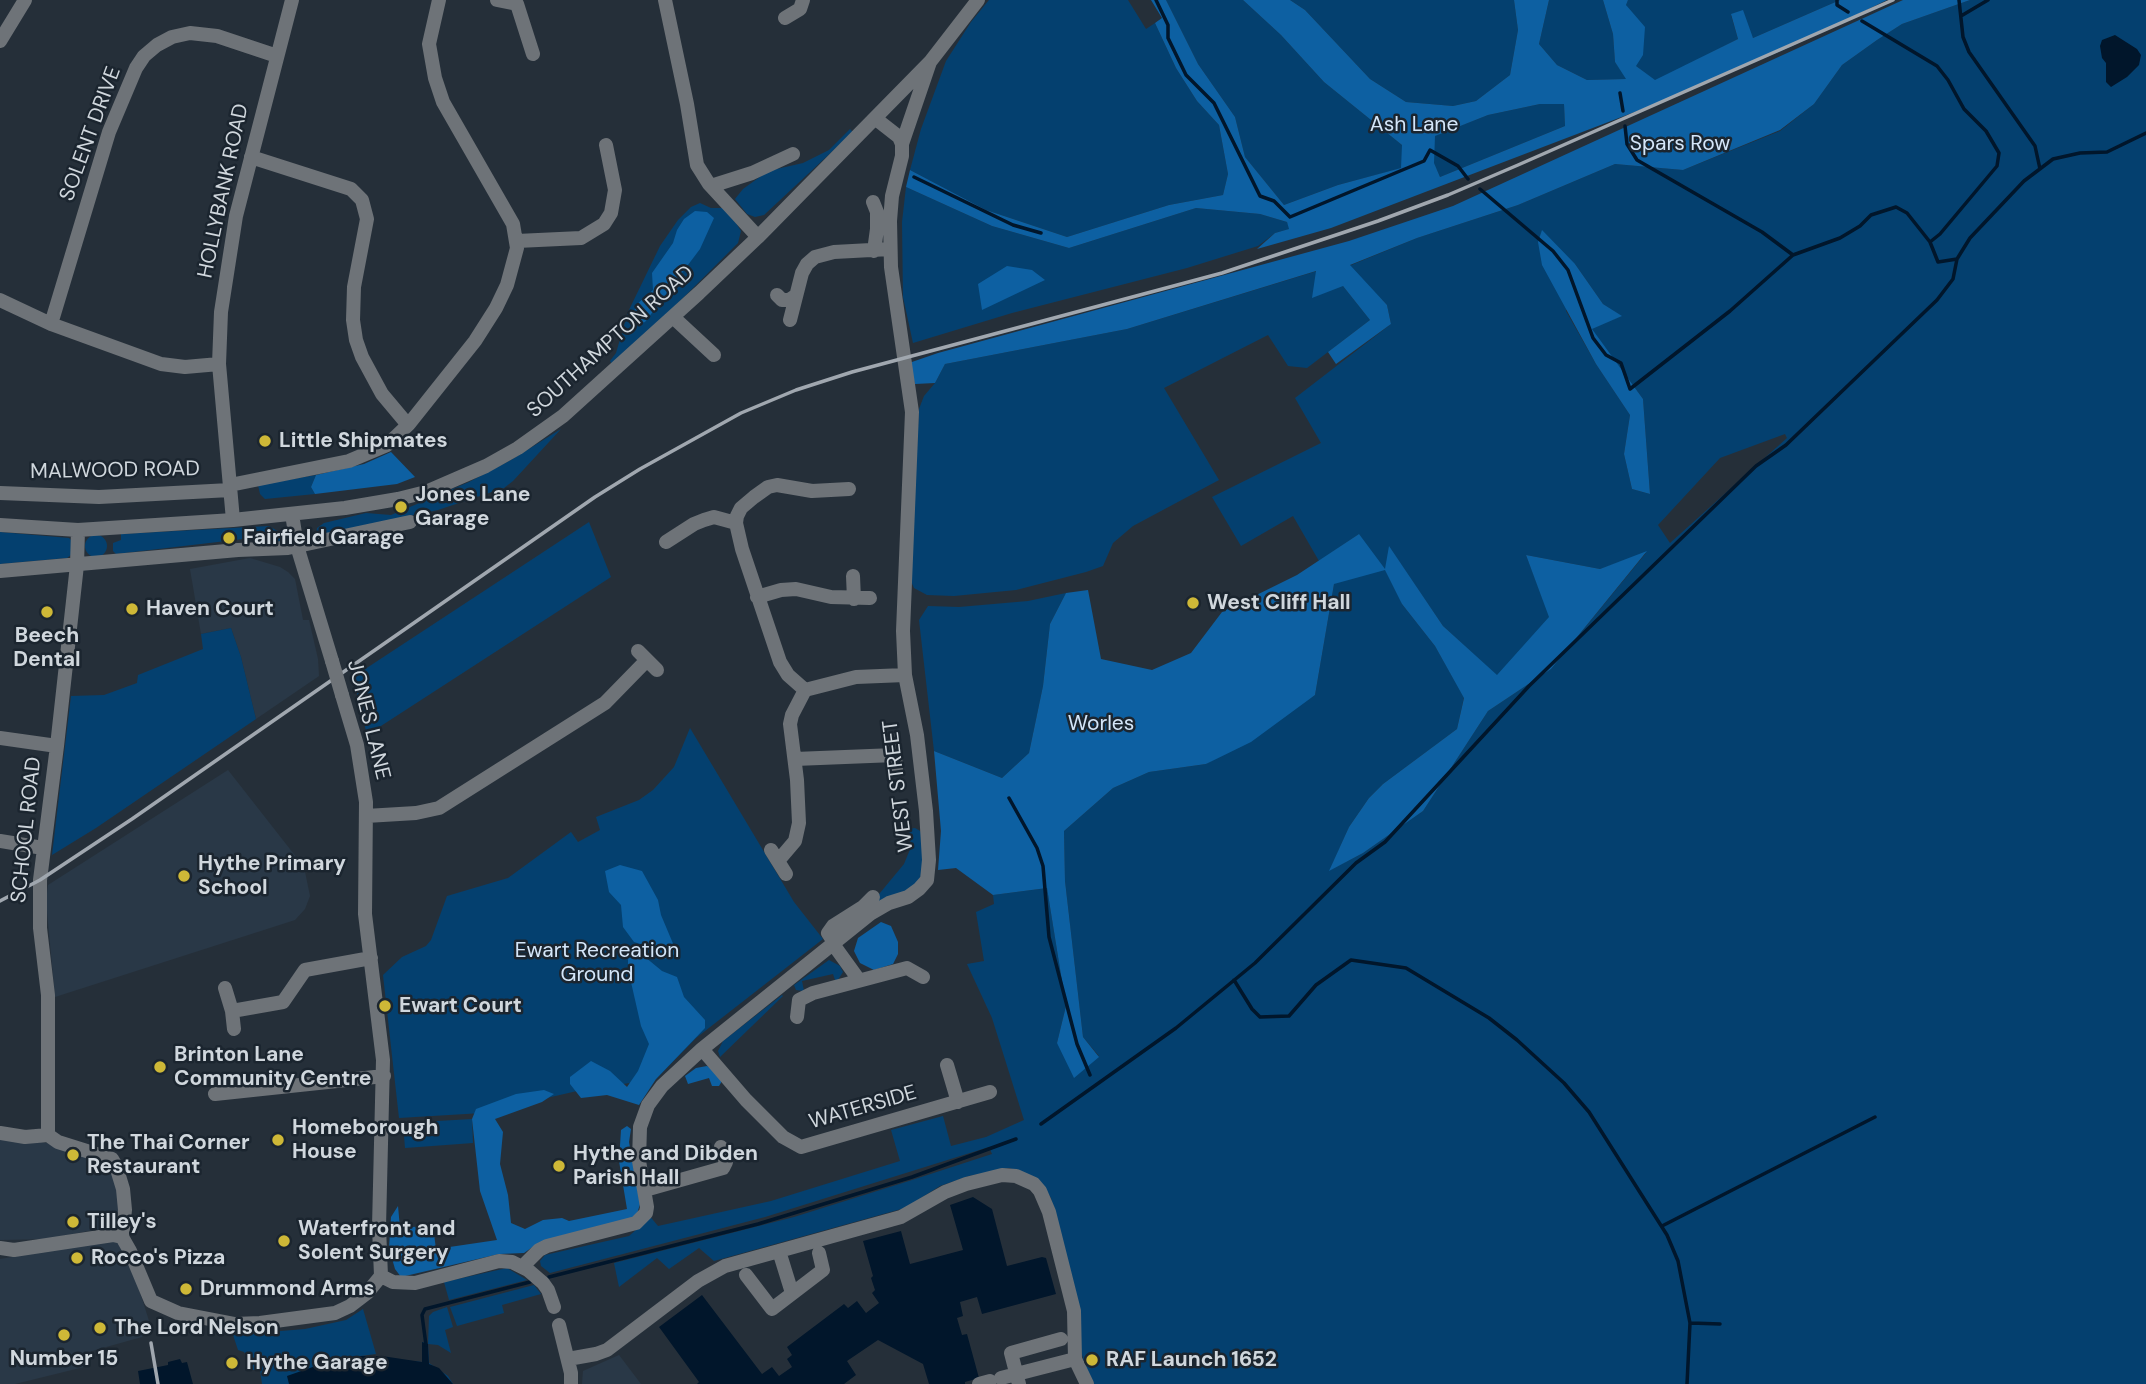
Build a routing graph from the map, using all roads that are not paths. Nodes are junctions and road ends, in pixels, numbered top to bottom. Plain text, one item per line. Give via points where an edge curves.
1 (25, 0) edge
2 (292, 0) edge
3 (439, 0) edge
4 (497, 0) edge
5 (665, 0) edge
6 (803, 0) edge
7 (978, 0) edge
8 (516, 2) edge
9 (785, 18) dead end
10 (0, 41) edge
11 (534, 43) dead end
12 (277, 56) junction
13 (930, 62) junction
14 (876, 119) junction
15 (902, 144) junction
16 (606, 145) dead end
17 (793, 154) dead end
18 (251, 157) junction
19 (711, 186) junction
20 (873, 202) dead end
21 (758, 237) junction
22 (517, 241) junction
23 (890, 249) junction
24 (874, 251) junction
25 (777, 295) dead end
26 (795, 296) junction
27 (0, 300) edge
28 (673, 317) junction
29 (790, 320) dead end
30 (51, 324) junction
31 (713, 355) dead end
32 (219, 363) junction
33 (408, 425) junction
34 (230, 488) junction
35 (849, 489) dead end
36 (0, 493) edge
37 (292, 514) junction
38 (233, 520) junction
39 (410, 522) dead end
40 (736, 523) junction
41 (0, 525) edge
42 (78, 530) junction
43 (666, 542) dead end
44 (297, 546) junction
45 (77, 565) junction
46 (0, 570) edge
47 (853, 576) dead end
48 (757, 597) junction
49 (870, 598) dead end
50 (853, 599) junction
51 (647, 661) dead end
52 (905, 676) junction
53 (805, 690) junction
54 (0, 738) edge
55 (57, 746) junction
56 (895, 755) dead end
57 (795, 759) junction
58 (366, 816) junction
59 (0, 842) edge
60 (43, 848) junction
61 (786, 874) dead end
62 (873, 897) dead end
63 (834, 943) junction
64 (371, 958) junction
65 (923, 977) dead end
66 (859, 980) junction
67 (225, 988) dead end
68 (232, 1011) junction
69 (797, 1017) dead end
70 (234, 1029) dead end
71 (702, 1049) junction
72 (947, 1065) dead end
73 (383, 1076) junction
74 (990, 1092) dead end
75 (215, 1094) dead end
76 (958, 1101) junction
77 (0, 1133) edge
78 (48, 1135) junction
79 (721, 1147) dead end
80 (645, 1190) junction
81 (122, 1237) junction
82 (0, 1248) edge
83 (779, 1251) junction
84 (819, 1253) dead end
85 (523, 1266) junction
86 (746, 1275) dead end
87 (381, 1276) junction
88 (792, 1293) junction
89 (554, 1307) dead end
90 (559, 1325) dead end
91 (1061, 1339) dead end
92 (568, 1359) junction
93 (1075, 1359) junction
94 (1018, 1379) edge
95 (990, 1381) edge
96 (571, 1384) edge
97 (1087, 1384) edge

1 - 10 street
2 - 12 street, HOLLYBANK ROAD
3 - 22 street via 429,44 438,89 508,213
4 - 8 street
5 - 19 street via 694,154
6 - 9 street via 800,9
7 - 13 street, SOUTHAMPTON ROAD
8 - 11 street
12 - 18 street, HOLLYBANK ROAD
12 - 30 street, SOLENT DRIVE via 217,36 190,33 172,37 144,57 110,132
13 - 14 street, SOUTHAMPTON ROAD
13 - 15 street, WEST STREET
14 - 15 street
14 - 21 street, SOUTHAMPTON ROAD
15 - 23 street, WEST STREET via 892,196
16 - 22 street via 615,190 611,214 604,224 581,238
17 - 19 street
18 - 32 street, HOLLYBANK ROAD via 225,277
18 - 33 street via 351,189 362,200 367,219 354,287 356,340 382,394
19 - 21 street
20 - 24 street via 877,212
21 - 28 street, SOUTHAMPTON ROAD
22 - 33 street, MALWOOD ROAD via 513,268 496,308
23 - 24 street
23 - 52 street, WEST STREET via 912,412 902,631
24 - 26 street via 815,257 802,273
25 - 26 street via 782,300
26 - 29 street
27 - 30 street
28 - 31 street
28 - 37 street, SOUTHAMPTON ROAD via 563,416 486,466 398,499
30 - 32 street via 161,364
32 - 34 street, HOLLYBANK ROAD
33 - 34 street, MALWOOD ROAD via 367,456
34 - 36 street, MALWOOD ROAD via 103,497
34 - 38 street, HOLLYBANK ROAD
35 - 40 street via 773,486 741,508
37 - 38 street, SOUTHAMPTON ROAD
37 - 44 street, JONES LANE
38 - 42 street, SOUTHAMPTON ROAD
39 - 44 street
40 - 43 street via 714,517
40 - 48 street
41 - 42 street, SOUTHAMPTON ROAD
42 - 45 street, SCHOOL ROAD
44 - 45 street
44 - 58 street, JONES LANE, bridge via 364,780
45 - 46 street
45 - 55 street, SCHOOL ROAD
47 - 50 street
48 - 50 street via 796,589
48 - 53 street via 780,662
49 - 50 street
51 - 58 street via 605,703 439,808
52 - 53 street via 856,677
52 - 63 street, WEST STREET via 923,774 927,880 908,897 870,914
53 - 57 street via 790,724
54 - 55 street
55 - 60 street, SCHOOL ROAD
56 - 57 street
57 - 61 street via 799,823 795,841 774,855
58 - 64 street, JONES LANE via 365,914
59 - 60 street
60 - 78 street, SCHOOL ROAD via 39,900 48,995
62 - 63 street via 833,926 828,933
63 - 66 street
63 - 71 street, WEST STREET
64 - 68 street via 305,970 283,1002
64 - 73 street, JONES LANE
65 - 66 street via 907,968
66 - 69 street via 805,996 799,1000
67 - 68 street
68 - 70 street
71 - 76 street, WATERSIDE via 783,1137 801,1147
71 - 80 street, WEST STREET via 648,1105 638,1146
72 - 76 street
73 - 75 street
73 - 87 street, JONES LANE
74 - 76 street, WATERSIDE
77 - 78 street
78 - 81 street via 112,1159 123,1189
79 - 80 street via 723,1167
80 - 85 street, WEST STREET via 646,1213 636,1223 547,1246
81 - 82 street
81 - 87 street via 151,1301 178,1313 235,1324 335,1312 367,1293
83 - 88 street
83 - 92 street via 713,1271 607,1350
83 - 93 street via 901,1217 966,1184 1016,1176 1034,1184 1049,1212 1074,1311
84 - 88 street via 823,1270
85 - 87 street via 499,1261 415,1283
85 - 89 street via 543,1283
86 - 88 street via 772,1309
90 - 92 street
91 - 94 street via 1011,1353
92 - 96 street
93 - 94 street
93 - 97 street
94 - 95 street

